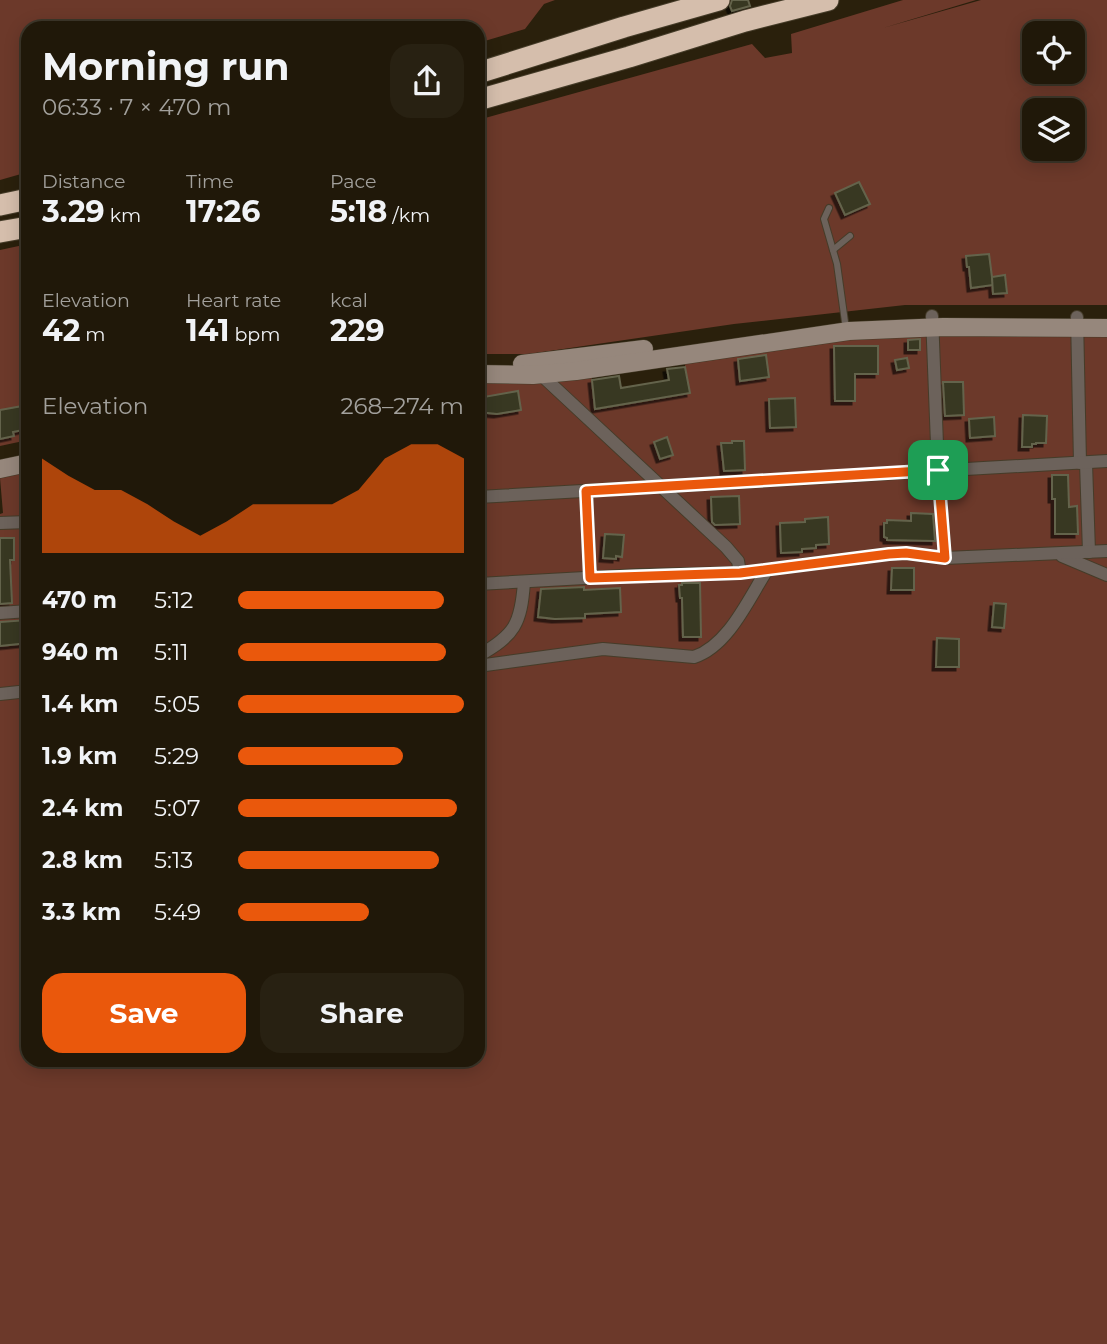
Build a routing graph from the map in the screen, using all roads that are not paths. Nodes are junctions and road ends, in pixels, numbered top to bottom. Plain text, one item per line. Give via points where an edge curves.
1 (719, 0) edge
2 (828, 0) edge
3 (485, 71) edge
4 (485, 98) edge
5 (21, 200) edge
6 (0, 205) edge
7 (829, 208) dead end
8 (21, 228) edge
9 (0, 232) edge
10 (850, 236) dead end
11 (833, 250) junction
12 (1107, 317) edge
13 (932, 321) junction
14 (845, 322) junction
15 (1077, 322) junction
16 (1107, 328) edge
17 (485, 365) edge
18 (535, 369) junction
19 (485, 373) edge
20 (21, 454) edge
21 (0, 458) edge
22 (1107, 461) edge
23 (1083, 463) junction
24 (21, 464) edge
25 (0, 469) edge
26 (938, 470) junction
27 (661, 486) junction
28 (586, 491) junction
29 (485, 497) edge
30 (21, 522) edge
31 (0, 523) edge
32 (1107, 551) edge
33 (1088, 552) junction
34 (1057, 554) junction
35 (945, 558) junction
36 (767, 570) junction
37 (740, 573) junction
38 (1107, 575) edge
39 (590, 578) junction
40 (524, 582) junction
41 (485, 584) edge
42 (21, 612) edge
43 (0, 613) edge
44 (485, 652) edge
45 (485, 665) edge
46 (21, 692) edge
47 (0, 694) edge

1 - 3 highway
2 - 4 highway
5 - 6 highway
7 - 11 lane via 824,219
8 - 9 highway
10 - 11 lane
11 - 14 lane
12 - 15 main road
13 - 14 main road via 887,317
13 - 15 main road
13 - 18 main road via 576,371
13 - 26 street
14 - 18 main road
15 - 16 main road
15 - 23 street
17 - 18 main road
18 - 19 main road
18 - 27 street
20 - 21 main road
22 - 23 street
23 - 26 street
23 - 33 street
24 - 25 main road
26 - 27 street
26 - 35 street
27 - 28 street
27 - 37 street via 726,547 738,561
28 - 29 street
28 - 39 street
30 - 31 street
32 - 33 street
33 - 34 street
34 - 35 street
34 - 38 street
35 - 36 street via 889,554
36 - 37 street
36 - 45 street via 734,623 706,653 694,657 603,649
37 - 39 street
39 - 40 street
40 - 41 street
40 - 44 street via 523,603 511,632
42 - 43 street
46 - 47 street

